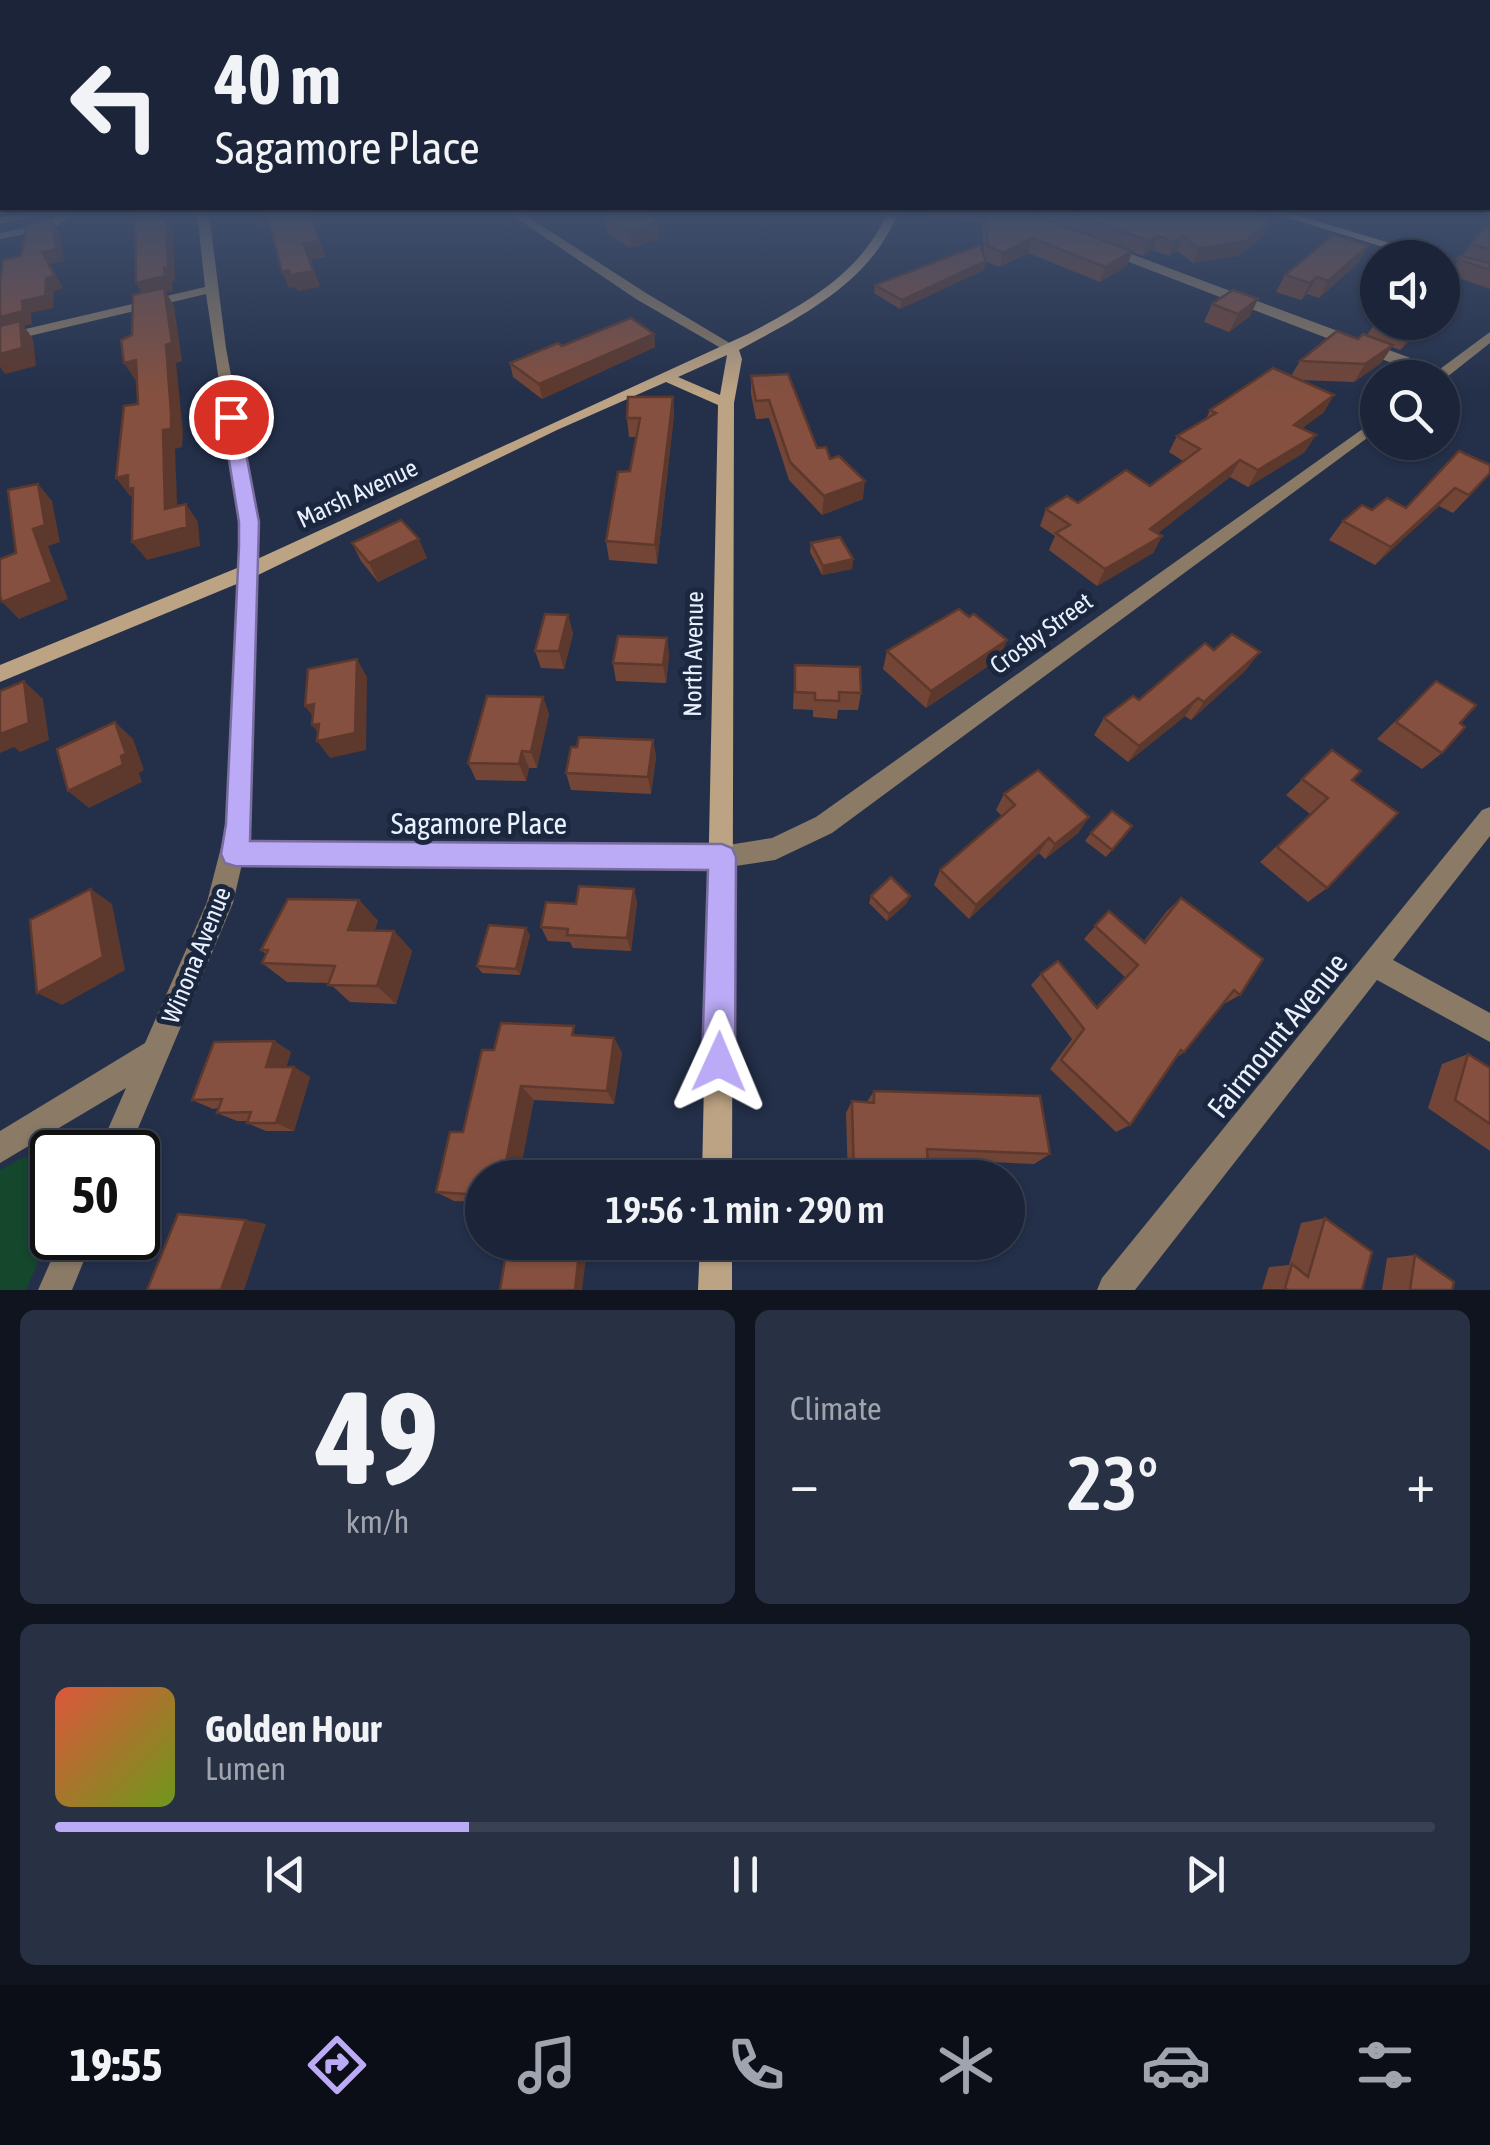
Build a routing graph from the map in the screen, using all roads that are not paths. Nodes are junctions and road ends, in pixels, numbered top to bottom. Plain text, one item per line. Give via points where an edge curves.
1 (210, 273) edge
2 (606, 273) edge
3 (849, 273) edge
4 (1169, 273) edge
5 (212, 289) junction
6 (1490, 336) edge
7 (0, 339) edge
8 (732, 348) junction
9 (1398, 360) edge
10 (1460, 360) edge
11 (666, 377) junction
12 (726, 404) junction
13 (1360, 435) edge
14 (249, 571) junction
15 (0, 674) edge
16 (1490, 818) edge
17 (235, 854) junction
18 (722, 857) junction
19 (1375, 964) junction
20 (1490, 1028) edge
21 (156, 1053) junction
22 (123, 1130) edge
23 (0, 1148) edge
24 (717, 1160) edge
25 (67, 1260) edge
26 (716, 1260) edge
27 (1123, 1288) edge
28 (54, 1290) edge
29 (715, 1290) edge

1 - 5 street, Winona Avenue
2 - 8 street
3 - 8 main road via 824,296
4 - 9 street
5 - 7 street
5 - 14 street, Winona Avenue via 249,522
6 - 10 street
8 - 11 main road, Marsh Avenue
8 - 12 main road, North Avenue
11 - 12 main road
11 - 14 main road, Marsh Avenue
12 - 18 main road, North Avenue
13 - 18 street, Crosby Street via 824,825 775,849
14 - 15 main road, Marsh Avenue
14 - 17 street, Winona Avenue
16 - 19 street, Fairmount Avenue
17 - 18 street, Sagamore Place
17 - 21 street, Winona Avenue
18 - 24 main road, North Avenue
19 - 20 street
19 - 27 street, Fairmount Avenue
21 - 22 street, Winona Avenue
21 - 23 street
25 - 28 street
26 - 29 main road

